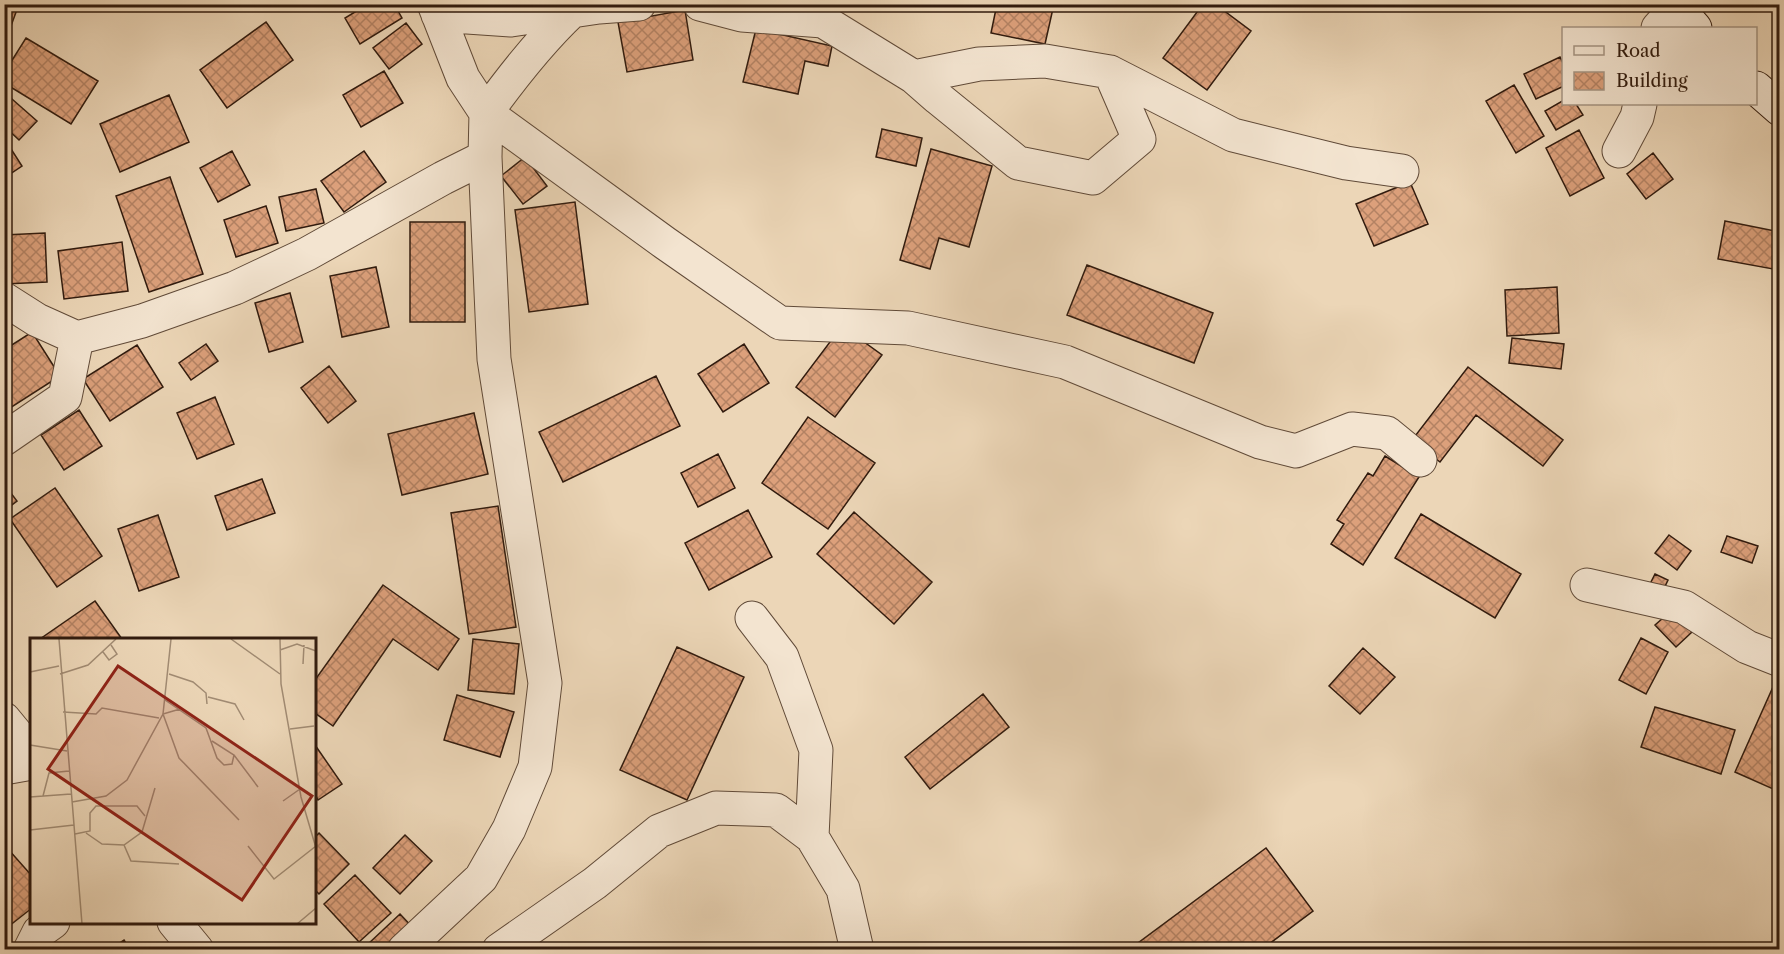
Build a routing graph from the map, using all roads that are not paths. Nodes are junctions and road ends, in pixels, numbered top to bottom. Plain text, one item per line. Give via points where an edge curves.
1 (639, 4) edge
2 (700, 4) edge
3 (436, 10) edge
4 (572, 11) junction
5 (1110, 72) junction
6 (914, 77) junction
7 (1757, 90) edge
8 (1640, 105) edge
9 (1779, 109) edge
10 (486, 113) junction
11 (1619, 151) dead end
12 (486, 157) junction
13 (1402, 171) dead end
14 (4, 299) edge
15 (77, 338) junction
16 (4, 439) edge
17 (1420, 460) dead end
18 (1587, 585) dead end
19 (752, 618) dead end
20 (1779, 660) edge
21 (4, 719) edge
22 (30, 751) edge
23 (30, 763) edge
24 (4, 768) edge
25 (812, 837) junction
26 (50, 924) edge
27 (176, 924) edge
28 (30, 950) edge
29 (197, 950) edge
30 (404, 950) edge
31 (499, 950) edge
32 (857, 950) edge

1 - 4 street
2 - 6 street via 742,15 823,21
3 - 4 street via 511,20
3 - 10 street via 463,78
4 - 10 street via 550,31
5 - 6 street via 1045,61 979,64
5 - 6 street via 1139,139 1093,177 1018,162
5 - 13 street via 1233,135 1346,163
7 - 9 street
8 - 11 street
10 - 12 street
10 - 17 street via 780,323 909,328 1065,362 1260,442 1296,451 1352,429 1387,433
12 - 15 street via 307,254 235,288 141,321
12 - 30 street via 494,358 545,683 535,767 509,829 481,878
14 - 15 street
15 - 16 street via 65,397
18 - 20 street via 1684,607 1747,647
19 - 25 street via 782,657 816,750
21 - 22 street
23 - 24 street
25 - 31 street via 776,810 716,808 658,831 595,883
25 - 32 street via 843,889
26 - 28 street via 39,932
27 - 29 street

